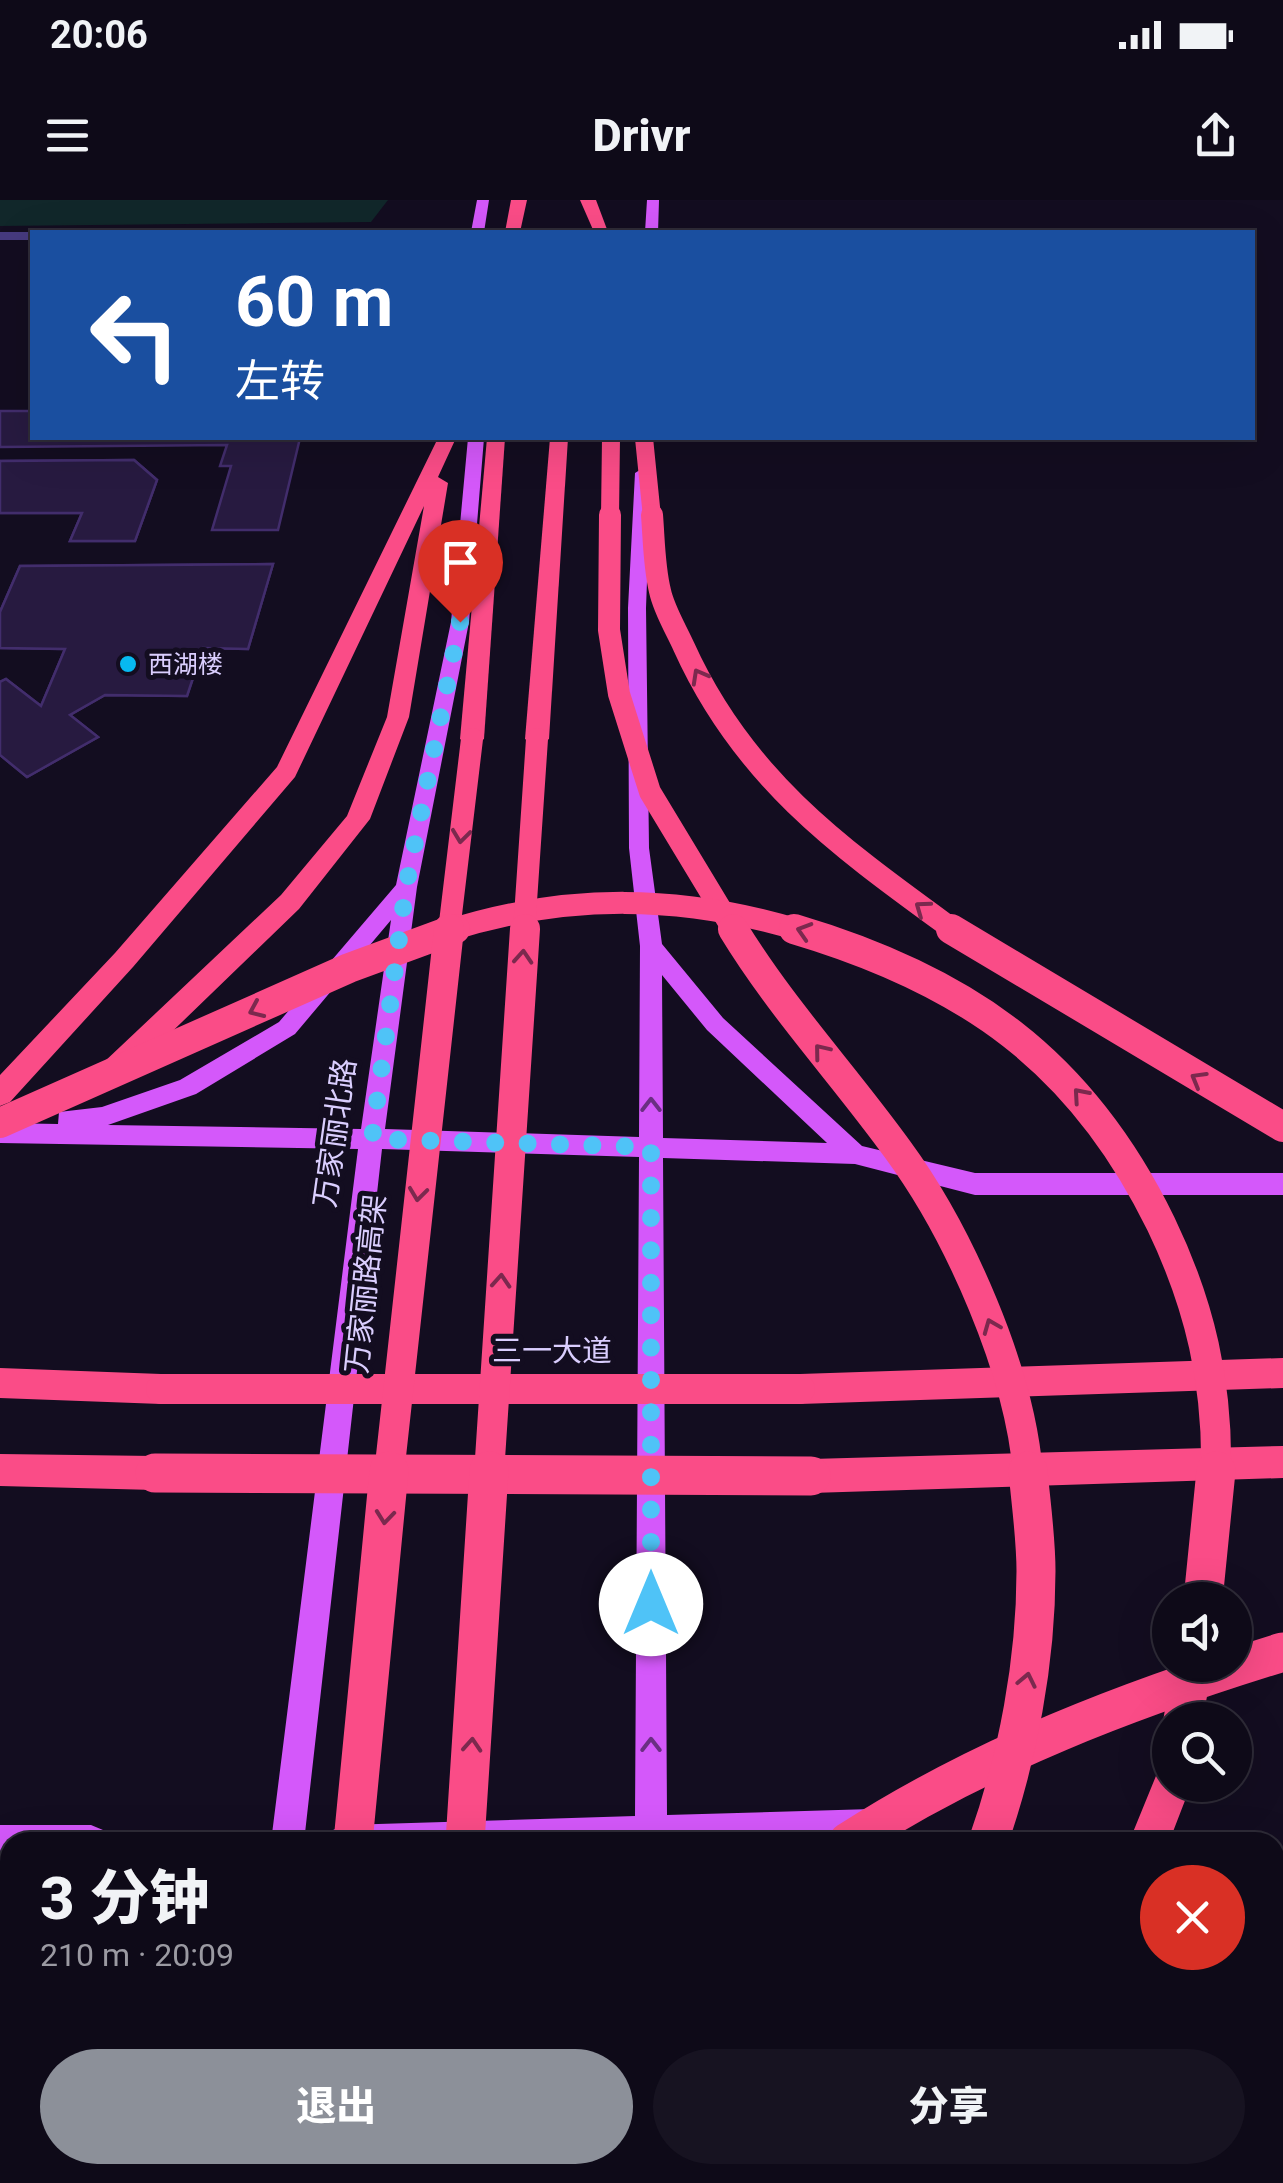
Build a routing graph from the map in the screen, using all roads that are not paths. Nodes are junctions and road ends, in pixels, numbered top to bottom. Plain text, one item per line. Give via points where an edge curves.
1 (483, 200) edge
2 (519, 200) edge
3 (588, 200) edge
4 (653, 200) edge
5 (478, 230) edge
6 (512, 230) edge
7 (601, 230) edge
8 (652, 230) edge
9 (0, 236) edge
10 (30, 236) edge
11 (476, 440) edge
12 (496, 440) edge
13 (559, 440) edge
14 (611, 440) edge
15 (644, 440) edge
16 (644, 440) edge
17 (446, 442) edge
18 (406, 887) junction
19 (651, 946) junction
20 (108, 1076) junction
21 (0, 1094) edge
22 (0, 1123) edge
23 (1283, 1127) edge
24 (0, 1133) edge
25 (372, 1139) junction
26 (651, 1147) junction
27 (855, 1154) junction
28 (1283, 1184) edge
29 (1283, 1373) edge
30 (0, 1384) edge
31 (1283, 1462) edge
32 (0, 1470) edge
33 (1206, 1582) edge
34 (1283, 1655) edge
35 (1165, 1802) edge
36 (287, 1832) edge
37 (354, 1832) edge
38 (466, 1832) edge
39 (651, 1832) edge
40 (862, 1832) edge
41 (884, 1832) edge
42 (992, 1832) edge
43 (1153, 1832) edge

1 - 5 main road
2 - 6 highway
3 - 7 highway
4 - 8 main road
9 - 10 street
11 - 18 main road, 万家丽北路 via 460,622
12 -> 37 highway, 万家丽路高架, bridge via 472,740 408,1275
38 -> 13 highway, bridge
42 -> 14 highway, bridge via 1031,1660 1036,1569 1026,1443 994,1331 938,1217 900,1152 762,977 650,792 619,694 608,630
15 - 19 main road via 638,848
23 -> 16 highway, bridge via 972,944 832,840 785,796 696,673 660,593
17 - 20 highway via 398,717 358,819 290,902
17 - 21 highway via 287,771
18 - 22 main road via 287,1028 188,1087 102,1117
18 - 25 main road, 万家丽北路
26 -> 19 main road
19 - 27 main road via 715,1024
20 - 22 highway, bridge
33 -> 20 highway, bridge via 1218,1443 1208,1350 1186,1278 1137,1174 1064,1076 996,1022 886,962 802,928 703,909 593,900 537,908 378,955
24 - 25 main road
25 - 26 main road
25 - 36 main road, 万家丽北路
26 - 27 main road
39 -> 26 main road
27 - 28 main road via 975,1184
29 - 30 highway, 三一大道, bridge via 800,1389
31 - 32 highway, bridge via 811,1476
34 - 40 highway, bridge via 1229,1668 1040,1740 900,1805
34 - 41 main road via 1016,1743
35 - 43 highway

